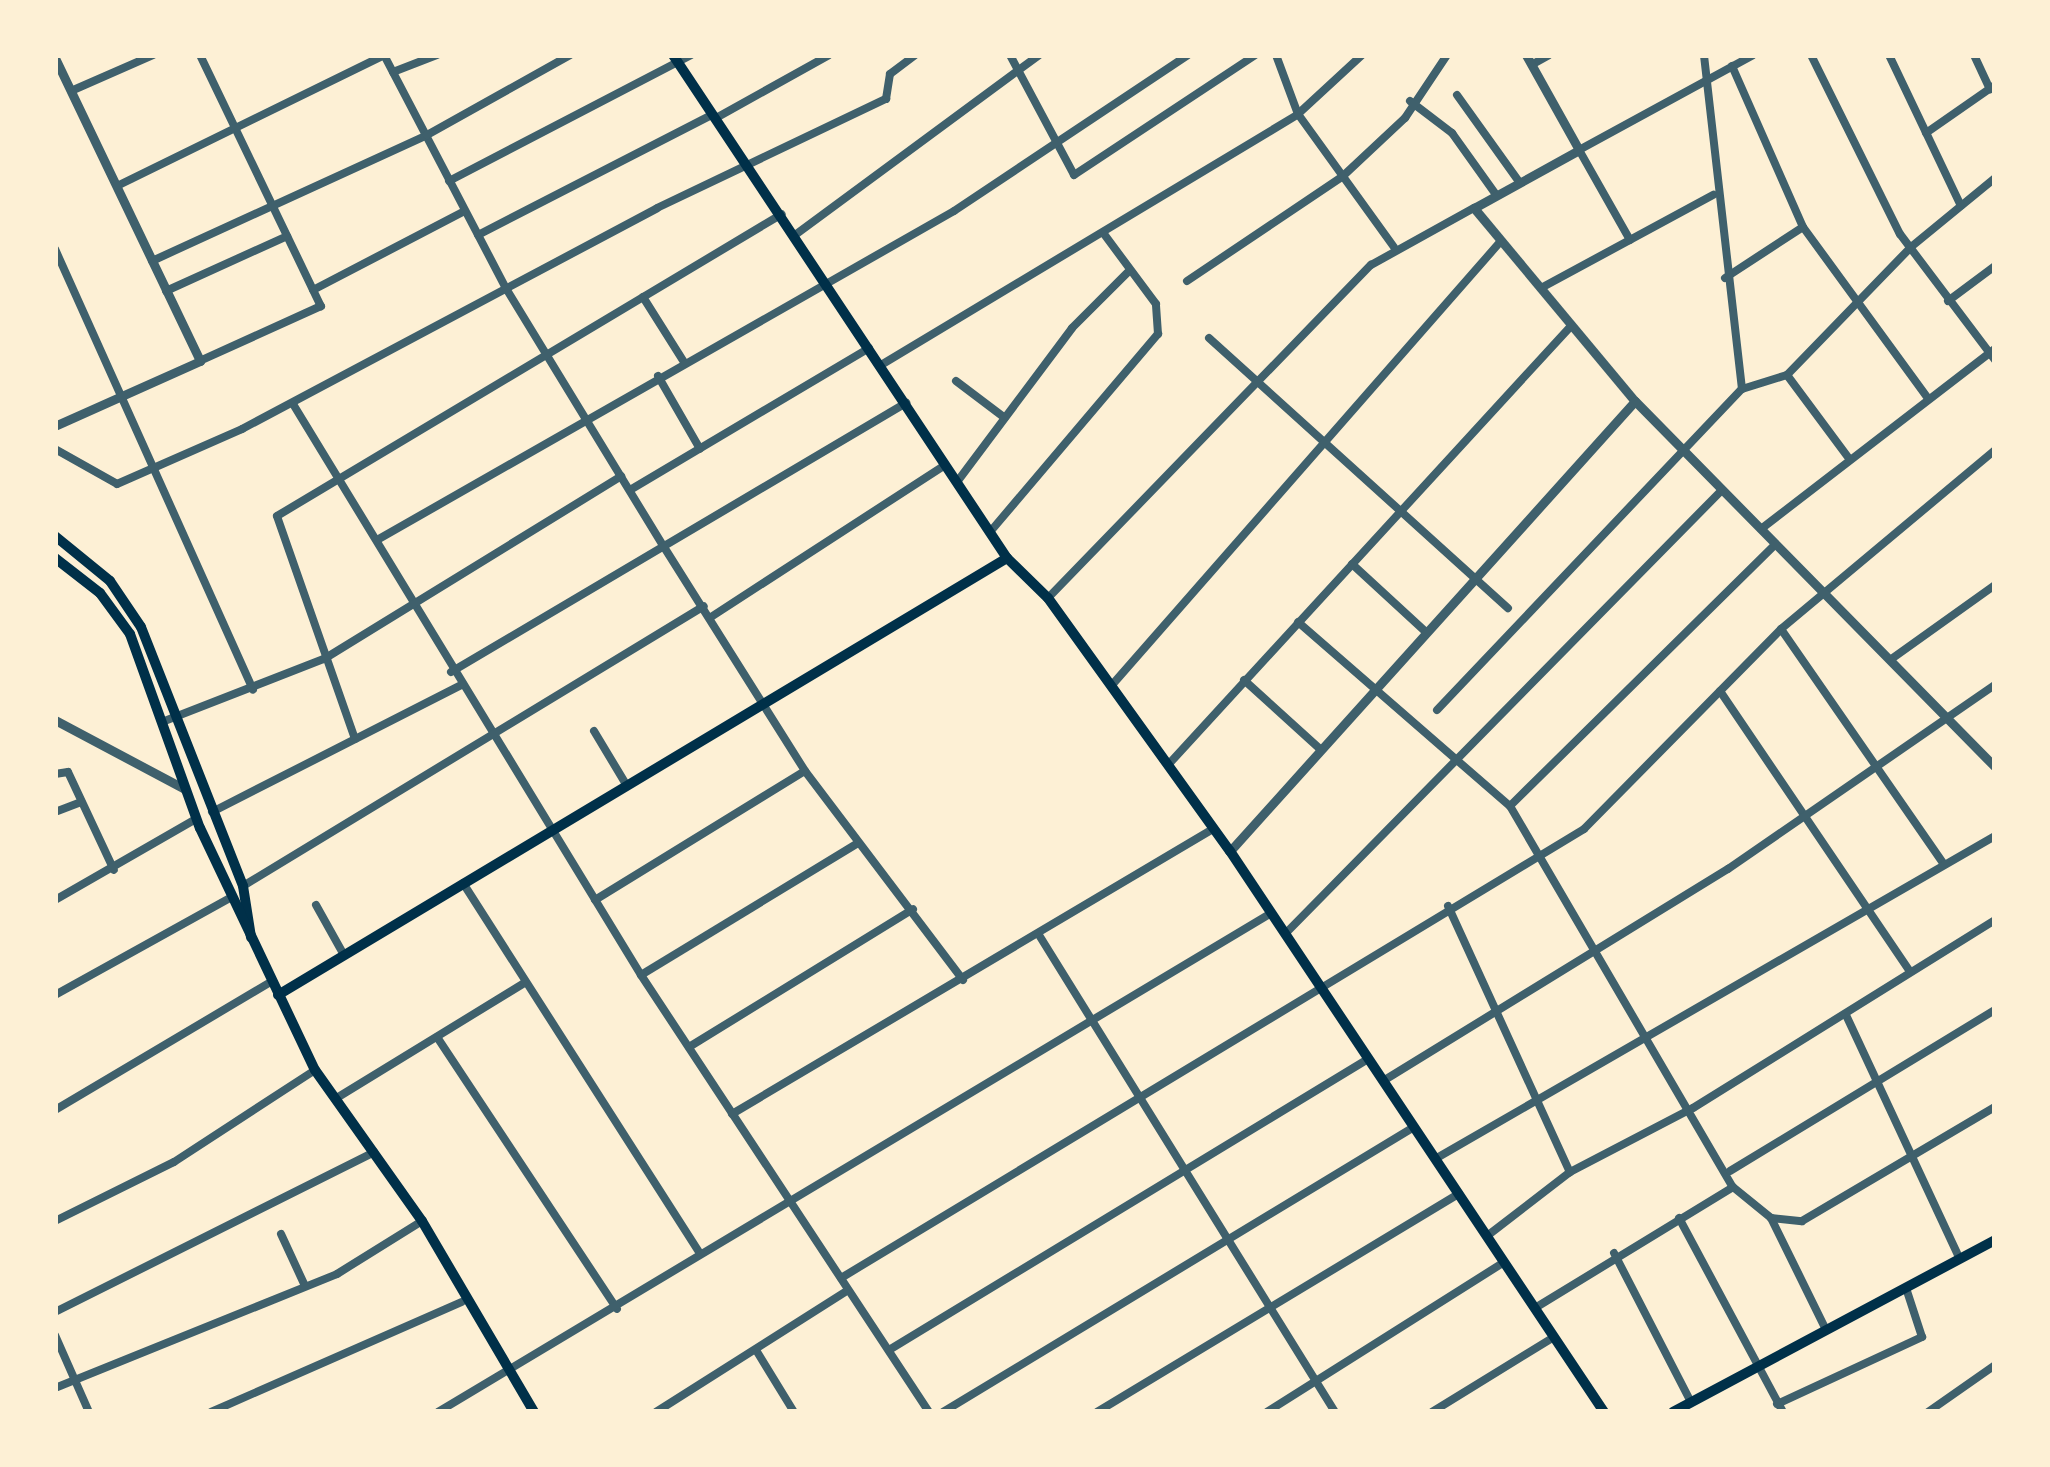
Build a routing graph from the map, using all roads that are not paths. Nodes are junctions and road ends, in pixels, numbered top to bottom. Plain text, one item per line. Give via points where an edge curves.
1 (153, 55) edge
2 (200, 55) edge
3 (384, 55) edge
4 (438, 55) edge
5 (570, 55) edge
6 (692, 55) edge
7 (829, 55) edge
8 (914, 55) edge
9 (1010, 55) edge
10 (1039, 55) edge
11 (1188, 55) edge
12 (1255, 55) edge
13 (1276, 55) edge
14 (1362, 55) edge
15 (1448, 55) edge
16 (1526, 55) edge
17 (1549, 55) edge
18 (1704, 55) edge
19 (1753, 55) edge
20 (1812, 55) edge
21 (1888, 55) edge
22 (1974, 55) edge
23 (55, 58) edge
24 (675, 59) edge
25 (1534, 64) junction
26 (1732, 66) junction
27 (1016, 70) junction
28 (393, 72) junction
29 (1706, 80) junction
30 (1993, 87) edge
31 (70, 91) junction
32 (1457, 96) dead end
33 (1410, 100) junction
34 (1298, 114) junction
35 (714, 116) junction
36 (233, 124) junction
37 (1926, 132) junction
38 (427, 134) junction
39 (1055, 145) junction
40 (1579, 150) junction
41 (748, 165) junction
42 (1343, 176) junction
43 (1995, 178) edge
44 (449, 181) junction
45 (1520, 183) junction
46 (116, 186) junction
47 (1713, 195) junction
48 (1497, 196) junction
49 (269, 200) junction
50 (1961, 206) junction
51 (1474, 208) junction
52 (466, 211) junction
53 (782, 214) junction
54 (1803, 227) junction
55 (1104, 234) junction
56 (478, 235) junction
57 (795, 235) junction
58 (287, 236) junction
59 (1630, 240) junction
60 (1501, 241) junction
61 (1394, 247) junction
62 (1911, 247) junction
63 (55, 249) edge
64 (152, 261) junction
65 (1995, 266) edge
66 (1128, 273) junction
67 (1725, 278) junction
68 (1187, 281) dead end
69 (827, 284) junction
70 (1540, 288) junction
71 (166, 290) junction
72 (313, 290) junction
73 (507, 290) junction
74 (643, 297) junction
75 (1948, 301) junction
76 (1856, 304) junction
77 (1572, 326) junction
78 (1209, 338) dead end
79 (869, 348) junction
80 (546, 354) junction
81 (1993, 354) edge
82 (200, 361) junction
83 (684, 362) junction
84 (880, 365) junction
85 (1786, 375) junction
86 (658, 376) junction
87 (1259, 380) junction
88 (956, 382) dead end
89 (1742, 389) junction
90 (1927, 397) junction
91 (121, 400) junction
92 (1634, 401) junction
93 (293, 404) junction
94 (906, 404) junction
95 (583, 414) junction
96 (1005, 418) junction
97 (55, 426) edge
98 (1322, 443) junction
99 (700, 448) junction
100 (55, 449) edge
101 (1995, 450) edge
102 (1685, 452) junction
103 (1848, 457) junction
104 (944, 465) junction
105 (149, 471) junction
106 (622, 476) junction
107 (338, 482) junction
108 (958, 482) junction
109 (630, 490) junction
110 (1722, 490) junction
111 (1400, 512) junction
112 (1761, 530) junction
113 (990, 532) junction
114 (55, 536) edge
115 (378, 540) junction
116 (1776, 544) junction
117 (664, 547) junction
118 (55, 558) edge
119 (1007, 558) junction
120 (1352, 564) junction
121 (1476, 577) junction
122 (110, 582) junction
123 (1995, 585) edge
124 (1823, 592) junction
125 (100, 593) junction
126 (1048, 598) junction
127 (411, 604) junction
128 (704, 606) junction
129 (1508, 608) dead end
130 (711, 617) junction
131 (1298, 622) junction
132 (1782, 629) junction
133 (1426, 632) junction
134 (324, 659) junction
135 (1890, 660) junction
136 (451, 672) junction
137 (1244, 680) junction
138 (1995, 684) edge
139 (461, 685) junction
140 (1112, 685) junction
141 (253, 690) junction
142 (1720, 691) junction
143 (1371, 693) junction
144 (764, 704) junction
145 (1437, 710) dead end
146 (176, 718) junction
147 (1947, 718) junction
148 (55, 720) edge
149 (162, 722) junction
150 (594, 731) dead end
151 (494, 735) junction
152 (355, 738) junction
153 (1320, 749) junction
154 (1458, 759) junction
155 (1877, 764) junction
156 (1168, 765) junction
157 (1995, 767) edge
158 (805, 771) junction
159 (55, 774) edge
160 (626, 786) junction
161 (185, 789) junction
162 (82, 802) junction
163 (1510, 806) junction
164 (55, 812) edge
165 (212, 812) junction
166 (1806, 816) junction
167 (196, 819) junction
168 (1214, 829) junction
169 (552, 831) junction
170 (1995, 836) edge
171 (858, 844) junction
172 (1230, 851) junction
173 (1541, 855) junction
174 (1944, 864) junction
175 (114, 870) junction
176 (464, 884) junction
177 (244, 886) junction
178 (230, 898) junction
179 (55, 900) edge
180 (596, 900) junction
181 (316, 906) dead end
182 (1448, 906) junction
183 (913, 908) junction
184 (1868, 908) junction
185 (1272, 914) junction
186 (1995, 920) edge
187 (1285, 934) junction
188 (1039, 935) junction
189 (251, 937) junction
190 (1596, 949) junction
191 (344, 955) junction
192 (1909, 970) junction
193 (641, 975) junction
194 (964, 980) junction
195 (272, 981) junction
196 (524, 983) junction
197 (1323, 990) junction
198 (278, 994) junction
199 (55, 996) edge
200 (1494, 1006) junction
201 (1995, 1010) edge
202 (1846, 1015) junction
203 (1088, 1016) junction
204 (1647, 1036) junction
205 (437, 1037) junction
206 (689, 1047) junction
207 (1368, 1059) junction
208 (314, 1070) junction
209 (1880, 1080) junction
210 (1384, 1081) junction
211 (1532, 1096) junction
212 (335, 1098) junction
213 (1136, 1102) junction
214 (1995, 1107) edge
215 (1693, 1108) junction
216 (55, 1110) edge
217 (732, 1114) junction
218 (1414, 1127) junction
219 (374, 1152) junction
220 (1435, 1159) junction
221 (1914, 1160) junction
222 (1730, 1171) junction
223 (1570, 1172) junction
224 (1185, 1175) junction
225 (1733, 1187) junction
226 (1459, 1194) junction
227 (788, 1199) junction
228 (1679, 1218) junction
229 (1772, 1218) junction
230 (55, 1221) edge
231 (422, 1222) junction
232 (281, 1234) dead end
233 (1487, 1236) junction
234 (1995, 1240) edge
235 (1225, 1242) junction
236 (1614, 1253) junction
237 (700, 1254) junction
238 (1960, 1259) junction
239 (1504, 1262) junction
240 (842, 1278) junction
241 (305, 1286) junction
242 (1906, 1288) junction
243 (848, 1290) junction
244 (462, 1302) junction
245 (1535, 1308) junction
246 (618, 1309) junction
247 (55, 1312) edge
248 (1270, 1312) junction
249 (1826, 1330) junction
250 (55, 1335) edge
251 (1554, 1337) junction
252 (756, 1350) junction
253 (889, 1350) junction
254 (1995, 1365) edge
255 (1754, 1368) junction
256 (509, 1376) junction
257 (77, 1381) junction
258 (1316, 1382) junction
259 (55, 1388) edge
260 (1691, 1402) junction
261 (1780, 1408) edge
262 (1434, 1411) edge
263 (1677, 1411) edge
264 (88, 1412) edge
265 (211, 1412) edge
266 (438, 1412) edge
267 (534, 1412) edge
268 (656, 1412) edge
269 (794, 1412) edge
270 (929, 1412) edge
271 (943, 1412) edge
272 (1097, 1412) edge
273 (1268, 1412) edge
274 (1335, 1412) edge
275 (1604, 1412) edge
276 (1928, 1412) edge

1 - 31 street
2 - 36 street
3 - 28 street
3 - 36 street
4 - 28 street
5 - 38 street
6 - 24 street
7 - 35 street
8 - 41 street via 890,74 886,99
9 - 27 street
10 - 27 street
11 - 39 street
12 - 39 street via 1074,175
13 - 34 street
14 - 34 street
15 - 33 street
16 - 25 street
17 - 25 street
18 - 29 street
19 - 26 street
20 - 62 street
21 - 37 street
22 - 30 street
23 - 31 street
24 - 35 main road
24 - 44 street
25 - 40 street
26 - 29 street
26 - 54 street
27 - 39 street
27 - 57 street
28 - 38 street
29 - 40 street
29 - 47 street
30 - 37 street
31 - 46 street
32 - 45 street
33 - 42 street via 1406,118
33 - 48 street via 1452,133
34 - 42 street
34 - 55 street
35 - 41 main road
35 - 56 street
36 - 46 street
36 - 49 street
37 - 50 street
38 - 44 street
38 - 49 street
39 - 69 street
40 - 45 street
40 - 59 street
41 - 53 main road
41 - 73 street
42 - 61 street
42 - 68 street
43 - 50 street
44 - 52 street
45 - 48 street
46 - 64 street
47 - 59 street
47 - 67 street
48 - 51 street
49 - 58 street
49 - 64 street
50 - 62 street
51 - 60 street
51 - 61 street
52 - 56 street
52 - 72 street
53 - 57 main road
53 - 74 street
54 - 67 street
54 - 76 street
55 - 66 street
55 - 84 street
56 - 73 street
57 - 69 main road
58 - 71 street
58 - 72 street
59 - 70 street
60 - 70 street
60 - 98 street
61 - 87 street
62 - 75 street
62 - 76 street
63 - 91 street
64 - 71 street
65 - 75 street
66 - 96 street via 1072,328
66 - 113 street via 1162,318 1158,334
67 - 89 street
69 - 79 main road
69 - 83 street
70 - 77 street
71 - 82 street
72 - 82 street via 321,306
73 - 80 street
73 - 93 street
74 - 80 street
74 - 83 street
75 - 81 street
76 - 85 street
76 - 90 street
77 - 92 street
77 - 111 street
78 - 87 street
79 - 84 main road
79 - 99 street
80 - 95 street
80 - 107 street
81 - 90 street
82 - 91 street
83 - 86 street
84 - 94 main road
85 - 89 street
85 - 103 street
86 - 95 street
86 - 99 street
87 - 98 street
87 - 126 street
88 - 96 street
89 - 102 street
90 - 103 street
91 - 97 street
91 - 105 street
92 - 102 street
92 - 121 street
93 - 105 street
93 - 107 street
94 - 104 main road
94 - 117 street
95 - 106 street
95 - 115 street
96 - 108 street
98 - 111 street
98 - 140 street
99 - 109 street
100 - 105 street via 117,484
101 - 124 street
102 - 110 street
102 - 145 street
103 - 112 street
104 - 108 main road
104 - 130 street
105 - 141 street
106 - 109 street
106 - 127 street
107 - 115 street
107 - 134 street via 276,516
108 - 113 main road
109 - 117 street
110 - 112 street
110 - 154 street
111 - 120 street
111 - 121 street
112 - 116 street
113 - 119 main road
114 - 122 main road
115 - 127 street
116 - 124 street
116 - 163 street
117 - 128 street
117 - 136 street
118 - 125 main road
119 - 126 main road
119 - 144 main road
120 - 131 street
120 - 133 street
121 - 129 street
121 - 133 street
122 - 125 main road
122 - 146 main road via 141,627
123 - 135 street
124 - 132 street
124 - 135 street
125 - 149 main road via 130,634
126 - 140 main road
127 - 134 street
127 - 136 street
128 - 130 street
128 - 151 street
130 - 144 street
131 - 137 street
131 - 143 street
132 - 142 street
132 - 155 street
133 - 143 street
134 - 141 street
134 - 152 street
135 - 147 street
136 - 139 street
137 - 153 street
137 - 156 street
138 - 147 street
139 - 151 street
139 - 152 street
140 - 156 main road
141 - 146 street
142 - 166 street
142 - 173 street via 1584,829
143 - 153 street
143 - 154 street
144 - 158 street
144 - 160 main road
146 - 149 street
146 - 165 main road
147 - 155 street
147 - 157 street
148 - 161 street
149 - 161 main road
150 - 160 street
151 - 169 street
151 - 177 street
152 - 165 street
153 - 172 street
154 - 163 street
154 - 187 street
155 - 166 street
155 - 174 street
156 - 168 main road
158 - 171 street
158 - 180 street
159 - 162 street via 68,772
160 - 169 main road
161 - 167 main road
162 - 164 street
162 - 175 street
163 - 173 street
165 - 177 main road
166 - 184 street
166 - 190 street
167 - 175 street
167 - 178 main road
168 - 172 main road
168 - 188 street
169 - 176 main road
169 - 180 street
170 - 174 street
171 - 183 street
171 - 193 street
172 - 185 main road
173 - 182 street
173 - 190 street
174 - 184 street
175 - 179 street
176 - 191 main road
176 - 196 street
177 - 189 main road
178 - 189 main road
178 - 199 street
180 - 193 street
181 - 191 street
182 - 197 street
182 - 200 street
183 - 194 street
183 - 206 street
184 - 192 street
184 - 204 street
185 - 187 main road
185 - 203 street
186 - 192 street
187 - 197 main road
188 - 194 street
188 - 203 street
189 - 195 main road
190 - 200 street
190 - 204 street
191 - 198 main road
192 - 202 street
193 - 206 street
194 - 217 street
195 - 198 main road
195 - 216 street
196 - 205 street
196 - 237 street
197 - 207 main road
197 - 213 street
198 - 208 main road
200 - 210 street
200 - 211 street
201 - 209 street
202 - 209 street
202 - 215 street
203 - 213 street
203 - 227 street
204 - 211 street
204 - 215 street
205 - 212 street
205 - 246 street
206 - 217 street
207 - 210 main road
207 - 224 street
208 - 212 main road
208 - 230 street via 174,1162
209 - 221 street
209 - 222 street
210 - 218 main road
211 - 220 street
211 - 223 street
212 - 219 main road
213 - 224 street
213 - 240 street
214 - 221 street
215 - 222 street
215 - 223 street
217 - 227 street
218 - 220 main road
218 - 235 street
219 - 231 main road
219 - 247 street
220 - 226 main road
221 - 229 street via 1802,1221
221 - 238 street
222 - 225 street
223 - 233 street
224 - 235 street
224 - 253 street
225 - 228 street
225 - 229 street
226 - 233 main road
226 - 248 street
227 - 237 street
227 - 240 street
228 - 236 street
228 - 255 street
229 - 249 street
231 - 241 street
231 - 244 main road
232 - 241 street
233 - 239 main road
234 - 238 main road
235 - 248 street
235 - 271 street
236 - 245 street
236 - 260 street
237 - 246 street
238 - 242 main road
239 - 245 main road
239 - 258 street
240 - 243 street
241 - 257 street
242 - 249 main road
242 - 261 street via 1922,1336
243 - 252 street
243 - 253 street
244 - 256 main road
244 - 265 street
245 - 251 main road
246 - 256 street
248 - 258 street
248 - 272 street
249 - 255 main road
250 - 257 street
251 - 262 street
251 - 275 main road
252 - 268 street
252 - 269 street
253 - 270 street
254 - 276 street
255 - 260 main road
255 - 261 street
256 - 266 street
256 - 267 main road
257 - 259 street
257 - 264 street
258 - 273 street
258 - 274 street
260 - 263 main road

